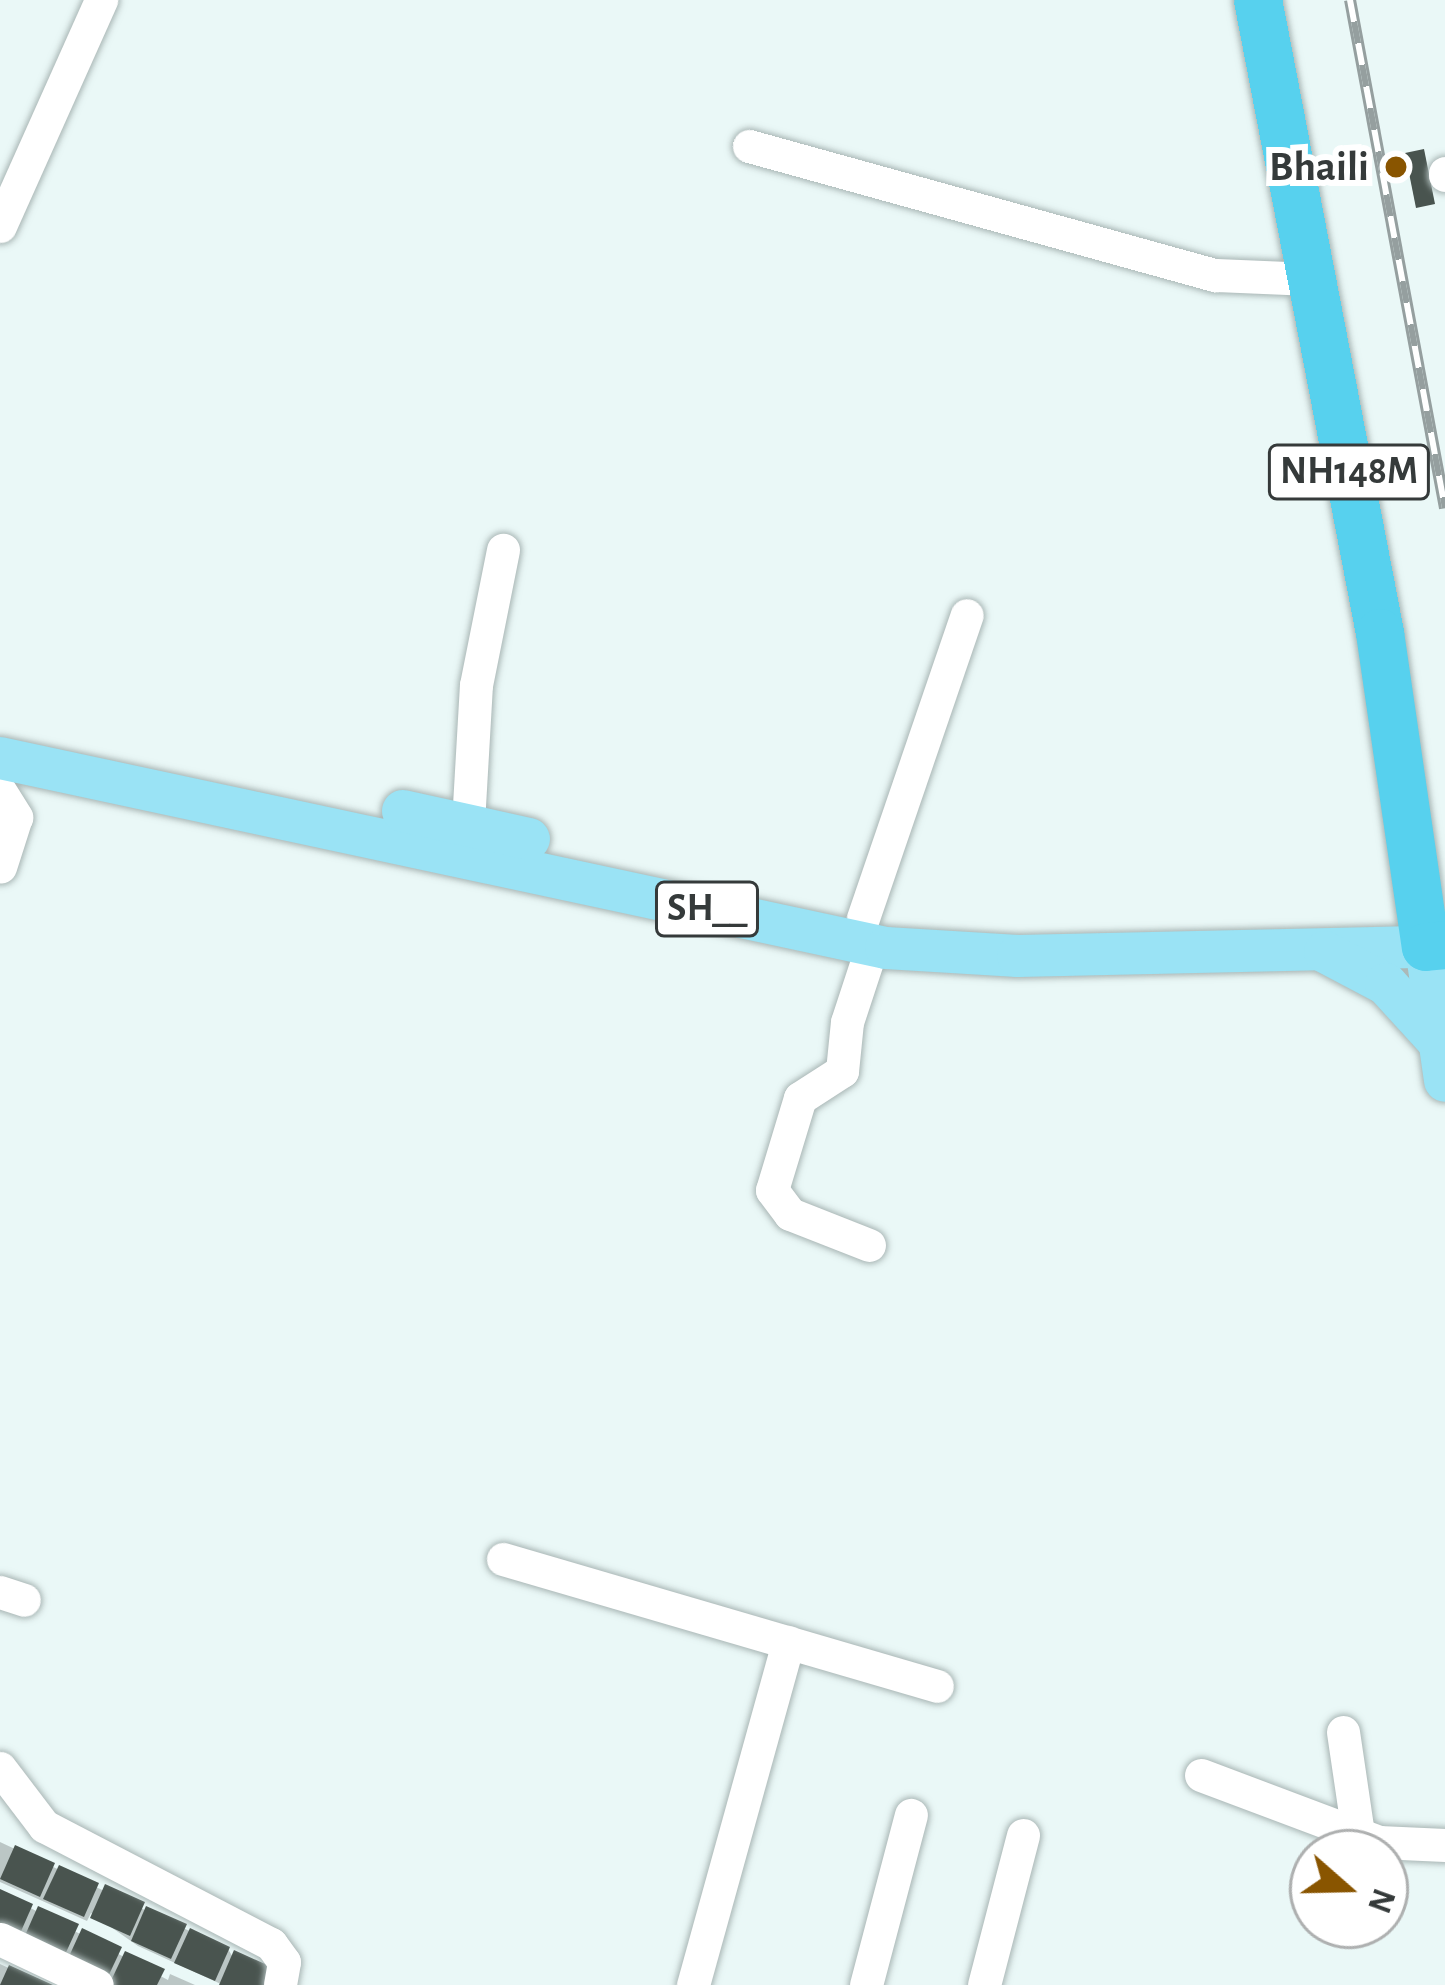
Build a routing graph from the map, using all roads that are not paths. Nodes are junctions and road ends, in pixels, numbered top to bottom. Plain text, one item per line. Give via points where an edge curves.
1 (101, 0) edge
2 (1258, 0) edge
3 (1287, 0) edge
4 (749, 146) dead end
5 (0, 226) edge
6 (1312, 279) junction
7 (503, 550) dead end
8 (968, 615) dead end
9 (0, 738) edge
10 (0, 758) edge
11 (0, 791) edge
12 (468, 823) junction
13 (1445, 853) edge
14 (0, 867) edge
15 (871, 909) junction
16 (1435, 934) edge
17 (1318, 950) junction
18 (1442, 1062) edge
19 (869, 1245) dead end
20 (503, 1558) dead end
21 (788, 1642) junction
22 (937, 1686) dead end
23 (1343, 1732) dead end
24 (0, 1768) edge
25 (1201, 1775) dead end
26 (911, 1815) dead end
27 (1347, 1829) edge
28 (1357, 1829) edge
29 (1023, 1835) dead end
30 (1409, 1843) edge
31 (1445, 1845) edge
32 (0, 1939) edge
33 (97, 1985) edge
34 (280, 1985) edge
35 (692, 1985) edge
36 (866, 1985) edge
37 (983, 1985) edge

1 - 5 street
2 - 6 highway, NH148M
3 - 13 highway, NH148M
4 - 6 street via 1214,274
6 - 16 highway, NH148M
7 - 12 street via 476,685
8 - 15 street
9 - 12 main road, SH__
10 - 15 main road, SH__
11 - 14 street via 16,817
12 - 15 main road, SH__
15 - 16 main road, SH__ via 933,932
15 - 17 main road, SH__ via 1018,956
15 - 19 street via 842,1071 800,1098 772,1190 781,1209
16 - 17 main road, SH__
16 - 18 main road
17 - 18 main road via 1386,983
20 - 21 street
21 - 22 street
21 - 35 street
23 - 28 street
24 - 34 street via 44,1826 272,1944 284,1962
25 - 27 street
26 - 36 street
29 - 37 street
30 - 31 street
32 - 33 street

